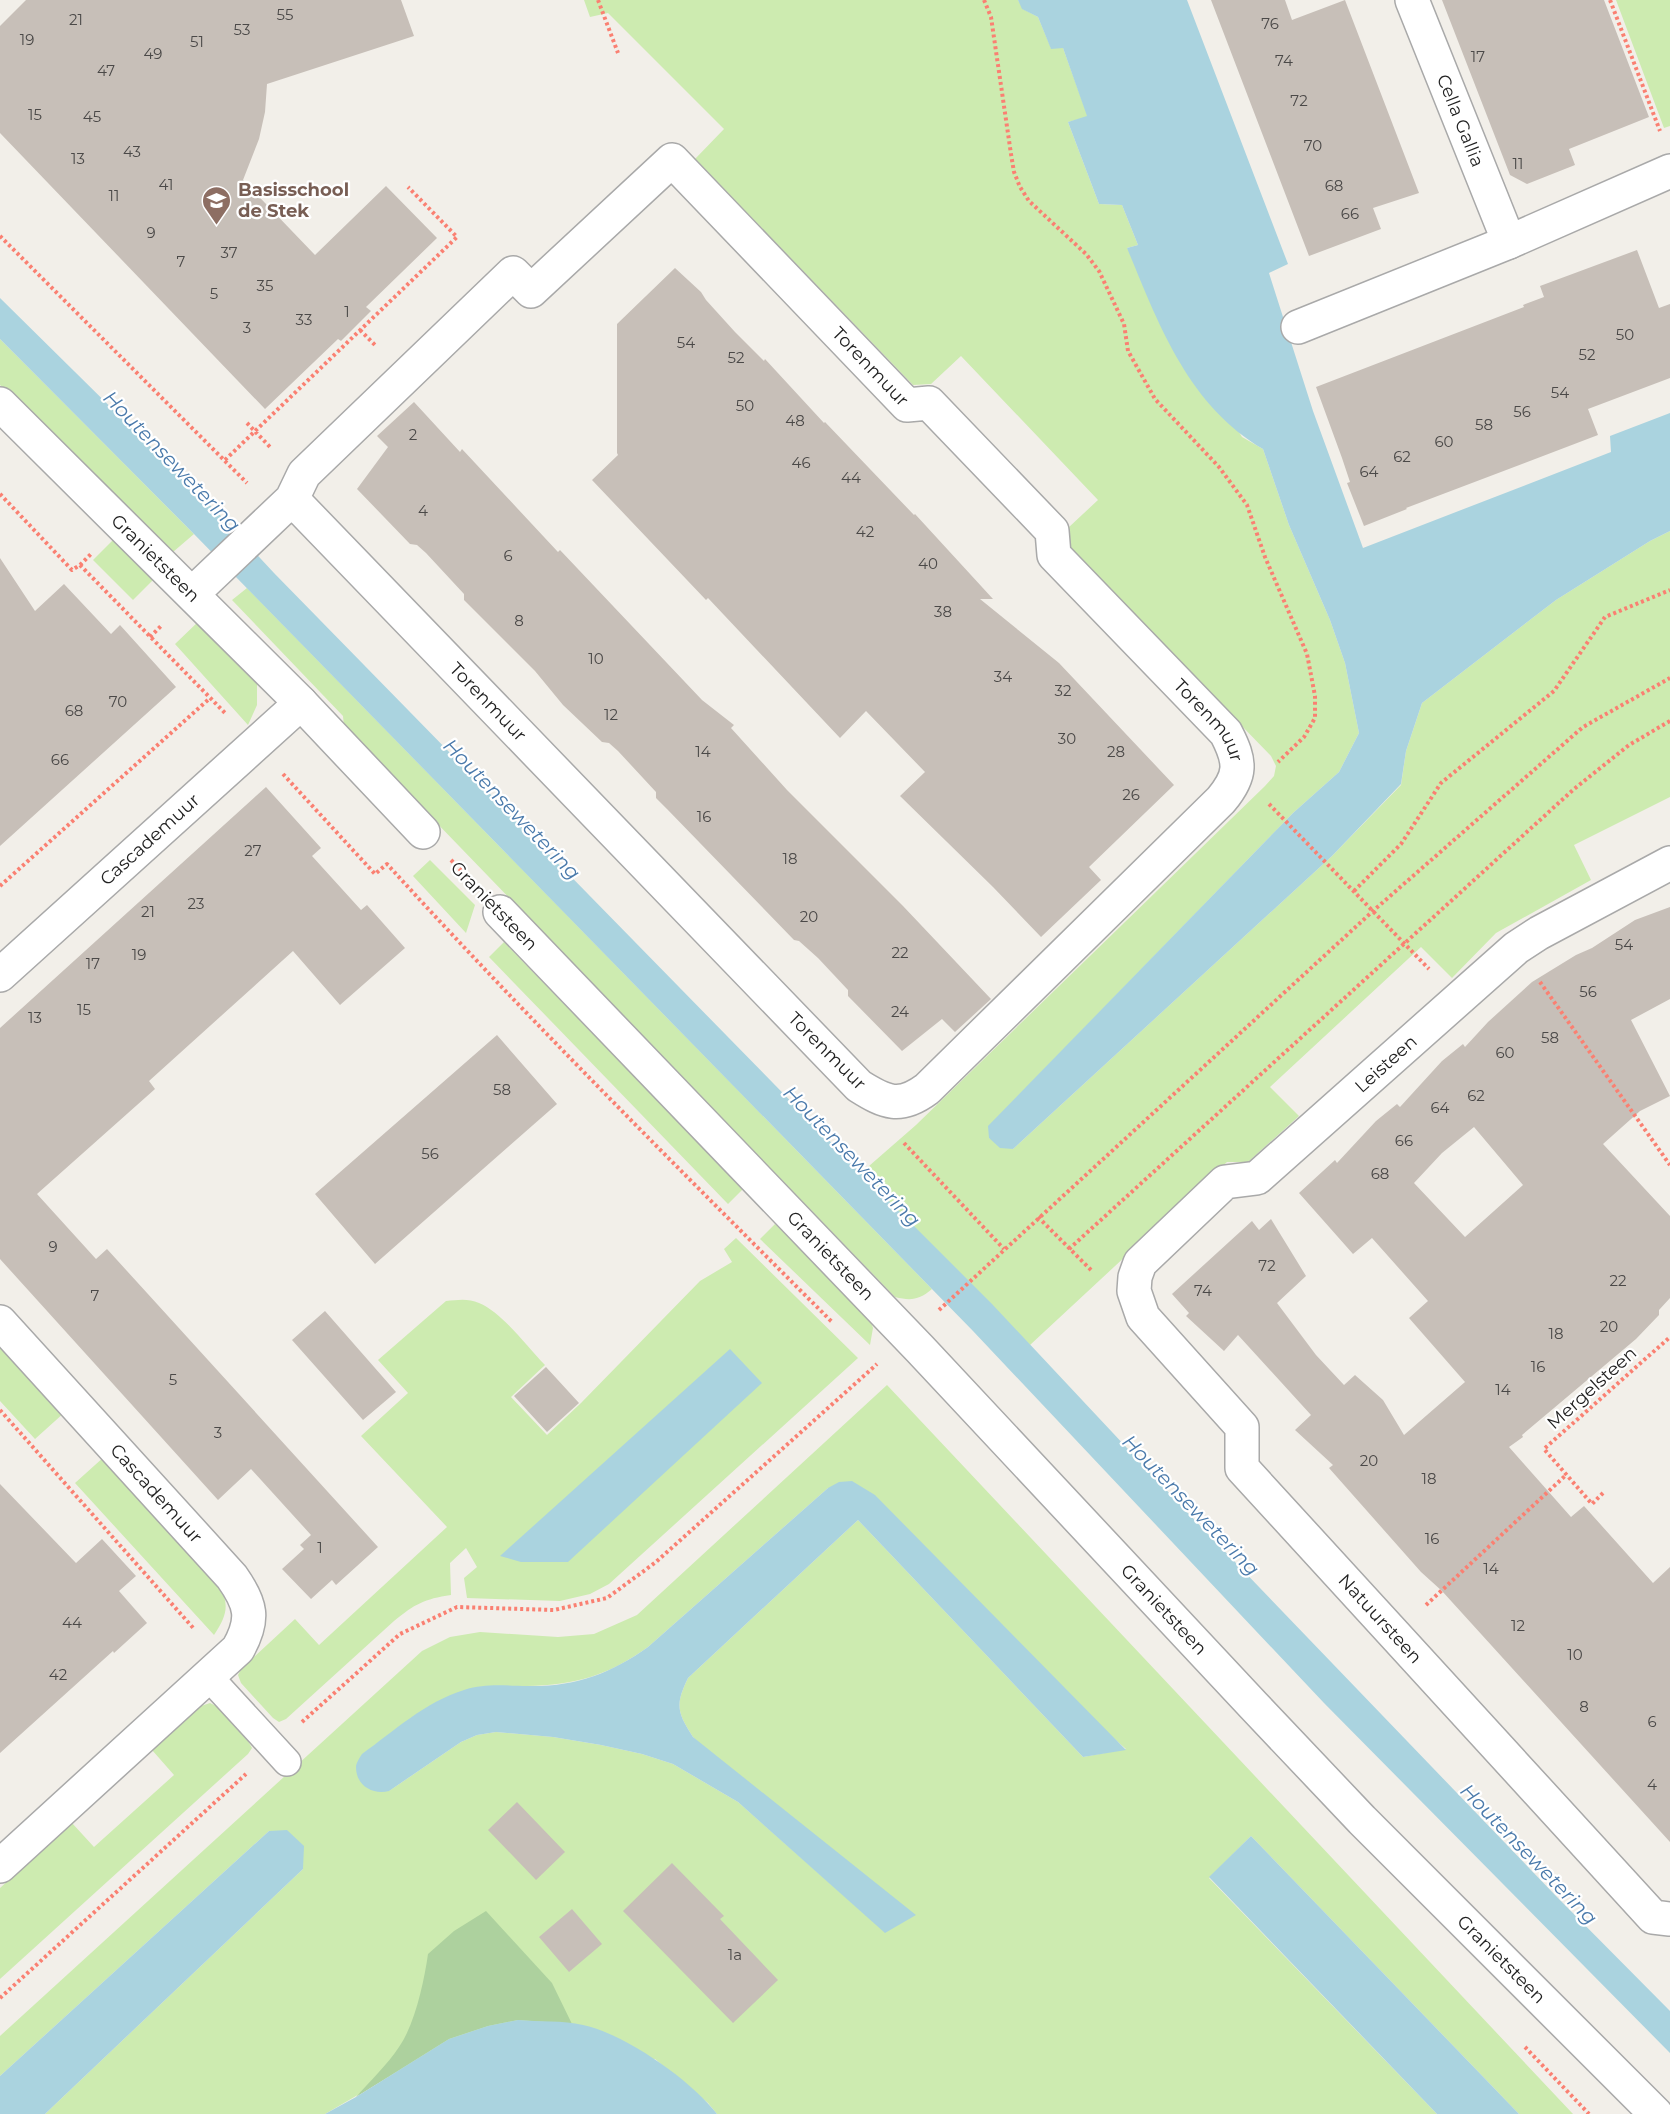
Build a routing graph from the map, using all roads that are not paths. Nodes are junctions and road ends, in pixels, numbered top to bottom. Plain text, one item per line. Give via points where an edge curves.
1 (1412, 0) edge
2 (1670, 171) edge
3 (1509, 242) junction
4 (1298, 327) dead end
5 (0, 404) edge
6 (277, 513) junction
7 (192, 594) junction
8 (301, 703) junction
9 (423, 832) road end
10 (1670, 863) edge
11 (500, 912) road end
12 (0, 975) edge
13 (1134, 1291) joint
14 (0, 1322) edge
15 (216, 1669) junction
16 (280, 1755) road end
17 (0, 1866) edge
18 (1670, 1919) edge
19 (1656, 2114) edge

1 - 3 street, Cella Gallia
2 - 3 street
3 - 4 street
5 - 7 street, Granietsteen
6 - 6 street, Torenmuur via 304,474 513,273 531,291 672,160 907,405 929,403 1052,531 1054,555 1226,733 1235,751 1237,770 1233,786 927,1089 915,1098 896,1103 878,1098 859,1086
6 - 7 street, Torenmuur
7 - 8 street, Granietsteen
8 - 9 street, Granietsteen
8 - 12 street, Cascademuur
10 - 13 street, Leisteen via 1516,948 1257,1178 1225,1182 1140,1263
11 - 19 street, Granietsteen via 908,1336 1354,1812
13 - 18 street, Natuursteen via 1143,1317 1242,1427 1242,1468 1653,1917
14 - 15 street, Cascademuur via 246,1596 246,1635 238,1649
15 - 16 lane
15 - 17 street, Cascademuur

